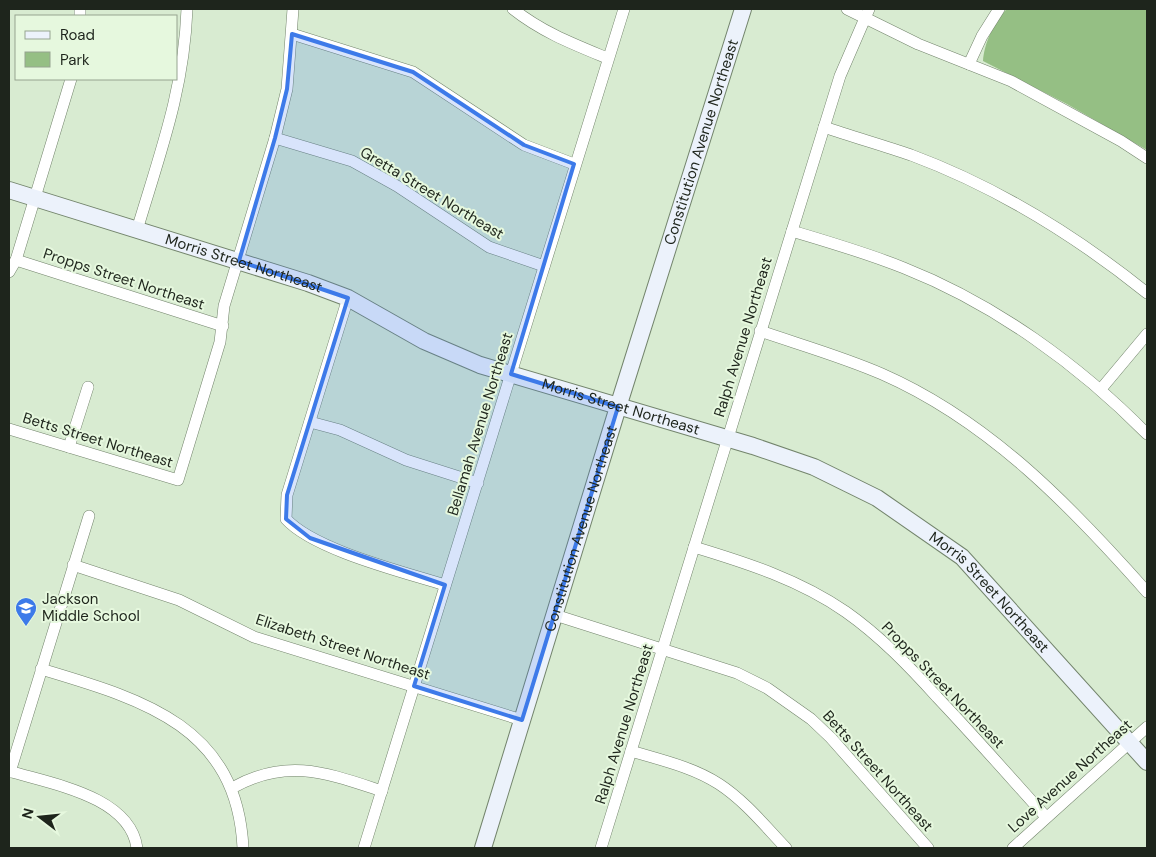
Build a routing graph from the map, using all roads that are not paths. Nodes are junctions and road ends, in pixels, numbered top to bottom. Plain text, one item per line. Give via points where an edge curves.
1 (187, 9) edge
2 (293, 9) edge
3 (513, 9) edge
4 (624, 9) edge
5 (743, 9) edge
6 (847, 9) edge
7 (999, 9) edge
8 (866, 13) edge
9 (292, 34) junction
10 (607, 58) junction
11 (968, 64) junction
12 (71, 80) edge
13 (824, 127) junction
14 (276, 138) junction
15 (1147, 158) edge
16 (574, 164) junction
17 (9, 190) edge
18 (35, 198) junction
19 (137, 230) junction
20 (792, 231) junction
21 (16, 260) junction
22 (239, 261) junction
23 (544, 266) junction
24 (9, 272) edge
25 (1147, 293) edge
26 (348, 298) junction
27 (223, 326) junction
28 (760, 331) junction
29 (1147, 334) edge
30 (511, 374) junction
31 (88, 387) dead end
32 (1101, 389) junction
33 (618, 407) junction
34 (310, 422) junction
35 (9, 430) edge
36 (1147, 434) edge
37 (728, 438) junction
38 (69, 448) junction
39 (478, 483) junction
40 (89, 516) dead end
41 (694, 547) junction
42 (73, 565) junction
43 (445, 585) junction
44 (1147, 592) edge
45 (555, 616) junction
46 (662, 649) junction
47 (41, 669) junction
48 (414, 686) junction
49 (522, 720) junction
50 (1147, 727) edge
51 (1130, 742) junction
52 (631, 751) junction
53 (1147, 762) edge
54 (10, 772) edge
55 (232, 788) junction
56 (382, 791) junction
57 (1046, 818) junction
58 (137, 848) edge
59 (243, 848) edge
60 (364, 848) edge
61 (483, 848) edge
62 (601, 848) edge
63 (786, 848) edge
64 (928, 848) edge
65 (1013, 848) edge

1 - 19 street via 180,83
2 - 9 street
3 - 10 street via 562,40
4 - 10 street, Bellamah Avenue Northeast
5 - 33 street, Constitution Avenue Northeast
6 - 8 street
7 - 11 street
8 - 11 street via 918,44
8 - 13 street, Ralph Avenue Northeast via 845,59
9 - 14 street via 287,89
9 - 16 street via 413,72 524,145
10 - 16 street, Bellamah Avenue Northeast
11 - 15 street via 1056,104
12 - 18 street
13 - 20 street, Ralph Avenue Northeast
13 - 25 street via 911,155 1012,201 1081,243
14 - 22 street
14 - 23 street, Gretta Street Northeast via 352,161 397,186 489,247
16 - 23 street, Bellamah Avenue Northeast
17 - 18 street, Morris Street Northeast
18 - 19 street, Morris Street Northeast
18 - 21 street
19 - 22 street, Morris Street Northeast
20 - 28 street, Ralph Avenue Northeast
20 - 32 street via 904,268 955,292 997,315
21 - 24 street
21 - 27 street, Propps Street Northeast
22 - 26 street, Morris Street Northeast
22 - 27 street via 224,306
23 - 30 street, Bellamah Avenue Northeast
26 - 30 street, Morris Street Northeast via 424,341 480,365
26 - 34 street
27 - 38 street, Betts Street Northeast via 178,480
28 - 37 street, Ralph Avenue Northeast
28 - 44 street via 883,375 964,421 1042,482
29 - 32 street
30 - 33 street, Morris Street Northeast
30 - 39 street, Bellamah Avenue Northeast
31 - 38 street
32 - 36 street
33 - 37 street, Morris Street Northeast
33 - 45 street, Constitution Avenue Northeast
34 - 39 street via 340,430 406,460
34 - 43 street via 287,495 286,519 310,538
35 - 38 street, Betts Street Northeast
37 - 41 street, Ralph Avenue Northeast
37 - 51 street, Morris Street Northeast via 814,468 859,489 906,516 962,557
39 - 43 street, Bellamah Avenue Northeast
40 - 42 street
41 - 46 street, Ralph Avenue Northeast
41 - 57 street, Propps Street Northeast via 782,576 845,611 926,684
42 - 47 street
42 - 48 street, Elizabeth Street Northeast via 179,600 254,637
43 - 48 street, Bellamah Avenue Northeast
45 - 46 street, Betts Street Northeast
45 - 49 street, Constitution Avenue Northeast
46 - 52 street, Ralph Avenue Northeast
46 - 64 street, Betts Street Northeast via 737,673 767,688 811,719
47 - 54 street
47 - 55 street via 98,686 165,715 211,756
48 - 49 street, Elizabeth Street Northeast
48 - 56 street, Bellamah Avenue Northeast
49 - 61 street, Constitution Avenue Northeast
50 - 51 street, Love Avenue Northeast
51 - 53 street, Morris Street Northeast
51 - 57 street, Love Avenue Northeast
52 - 62 street, Ralph Avenue Northeast
52 - 63 street via 690,769 718,783 748,807
54 - 58 street via 103,803 118,812 128,824 136,837
55 - 56 street via 277,770 298,769 318,771
55 - 59 street via 240,816
56 - 60 street, Bellamah Avenue Northeast
57 - 65 street, Love Avenue Northeast

